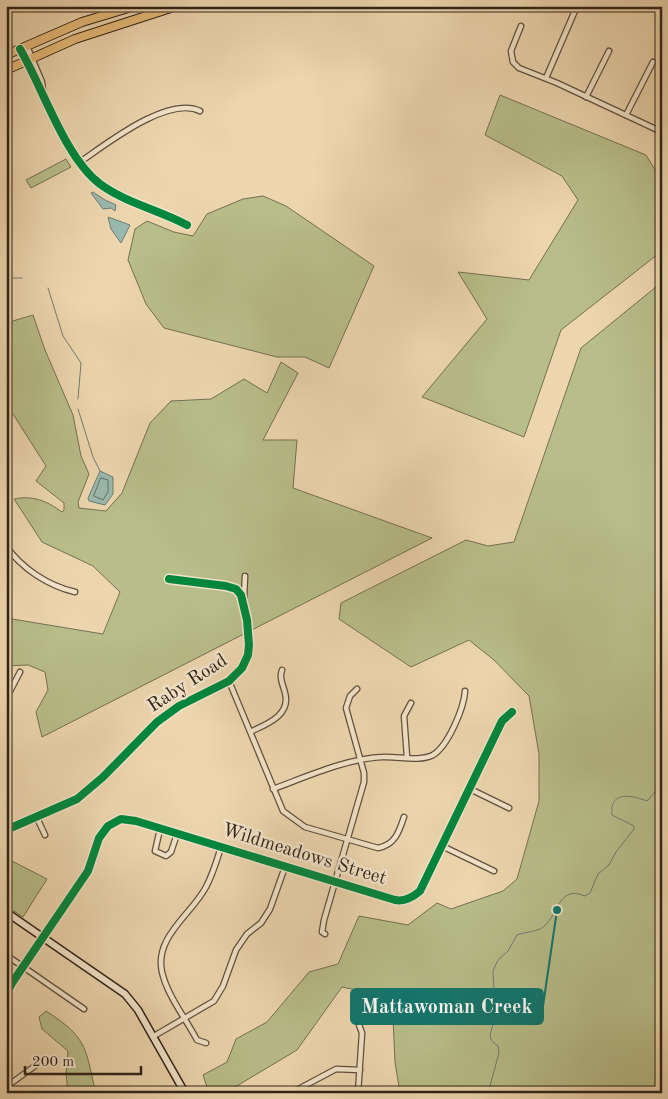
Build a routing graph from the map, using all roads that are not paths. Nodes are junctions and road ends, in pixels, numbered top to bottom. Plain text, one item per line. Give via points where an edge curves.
1 (177, 6) edge
2 (577, 6) edge
3 (133, 7) edge
4 (135, 19) junction
5 (521, 26) dead end
6 (23, 47) junction
7 (609, 51) dead end
8 (6, 55) edge
9 (29, 58) junction
10 (653, 62) dead end
11 (6, 70) edge
12 (546, 78) junction
13 (586, 96) junction
14 (200, 111) dead end
15 (626, 115) junction
16 (662, 132) edge
17 (80, 162) junction
18 (188, 225) dead end
19 (6, 444) edge
20 (6, 451) edge
21 (7, 550) edge
22 (245, 576) dead end
23 (169, 579) dead end
24 (75, 592) dead end
25 (244, 602) junction
26 (282, 670) dead end
27 (20, 672) dead end
28 (229, 681) junction
29 (357, 688) dead end
30 (465, 691) dead end
31 (6, 699) edge
32 (411, 704) dead end
33 (512, 712) dead end
34 (252, 731) junction
35 (406, 757) junction
36 (360, 760) junction
37 (273, 788) junction
38 (470, 789) junction
39 (509, 808) dead end
40 (404, 817) dead end
41 (37, 818) junction
42 (160, 829) junction
43 (6, 830) edge
44 (176, 834) junction
45 (45, 835) dead end
46 (346, 840) junction
47 (442, 846) junction
48 (221, 847) junction
49 (285, 867) junction
50 (494, 871) dead end
51 (337, 882) junction
52 (6, 912) edge
53 (325, 934) dead end
54 (43, 938) junction
55 (6, 955) edge
56 (24, 966) junction
57 (6, 995) edge
58 (84, 1009) dead end
59 (186, 1018) junction
60 (358, 1022) dead end
61 (154, 1036) junction
62 (206, 1044) dead end
63 (39, 1063) dead end
64 (360, 1070) junction
65 (6, 1087) edge
66 (185, 1093) edge
67 (292, 1093) edge
68 (358, 1093) edge

1 - 4 highway
2 - 12 street
3 - 4 street
3 - 6 highway via 82,22
4 - 9 highway
5 - 12 street via 511,51 513,62 524,71
6 - 8 highway
6 - 9 street
6 - 9 street
7 - 13 street
9 - 11 highway
9 - 17 street
10 - 15 street
12 - 13 street
13 - 15 street
14 - 17 street via 182,108 143,120
15 - 16 street
17 - 18 street via 91,177 113,192
19 - 20 street
21 - 24 street via 42,578
22 - 25 street, Raby Road
23 - 25 street via 226,586 239,591
25 - 28 street, Raby Road via 249,633 248,655 242,668
26 - 34 street via 280,677 286,696 284,709 272,722
27 - 31 street
28 - 34 street
28 - 41 street, Raby Road via 179,706 138,739 86,792 65,806
29 - 36 street via 346,708
30 - 35 street via 464,702 441,747 424,758
32 - 35 street via 404,716
33 - 38 street, Wildmeadows Street via 502,721
34 - 37 street
35 - 36 street
36 - 37 street
36 - 46 street via 364,782
37 - 46 street via 283,811 298,824
38 - 39 street
38 - 47 street, Wildmeadows Street
40 - 46 street via 398,834 389,845 371,848
41 - 43 street, Raby Road
41 - 45 street
42 - 44 street, Wildmeadows Street
42 - 44 street via 155,851 166,856 171,852
42 - 54 street, Wildmeadows Street via 121,819 108,826 99,838 88,872
44 - 48 street, Wildmeadows Street
46 - 51 street
47 - 50 street
47 - 51 street, Wildmeadows Street via 420,891 406,900 395,900
48 - 49 street, Wildmeadows Street
48 - 59 street via 206,888 167,939 161,955 167,985
49 - 51 street, Wildmeadows Street
49 - 59 street via 273,904 261,923 247,934 236,950 214,1001
51 - 53 street via 324,920 322,932
52 - 54 street
54 - 56 street, Wildmeadows Street
54 - 61 street via 125,994
55 - 56 street
56 - 57 street, Wildmeadows Street
56 - 58 street
59 - 61 street
59 - 62 street via 197,1040
60 - 64 street via 362,1033
61 - 66 street
63 - 65 street
64 - 67 street via 329,1071
64 - 68 street

